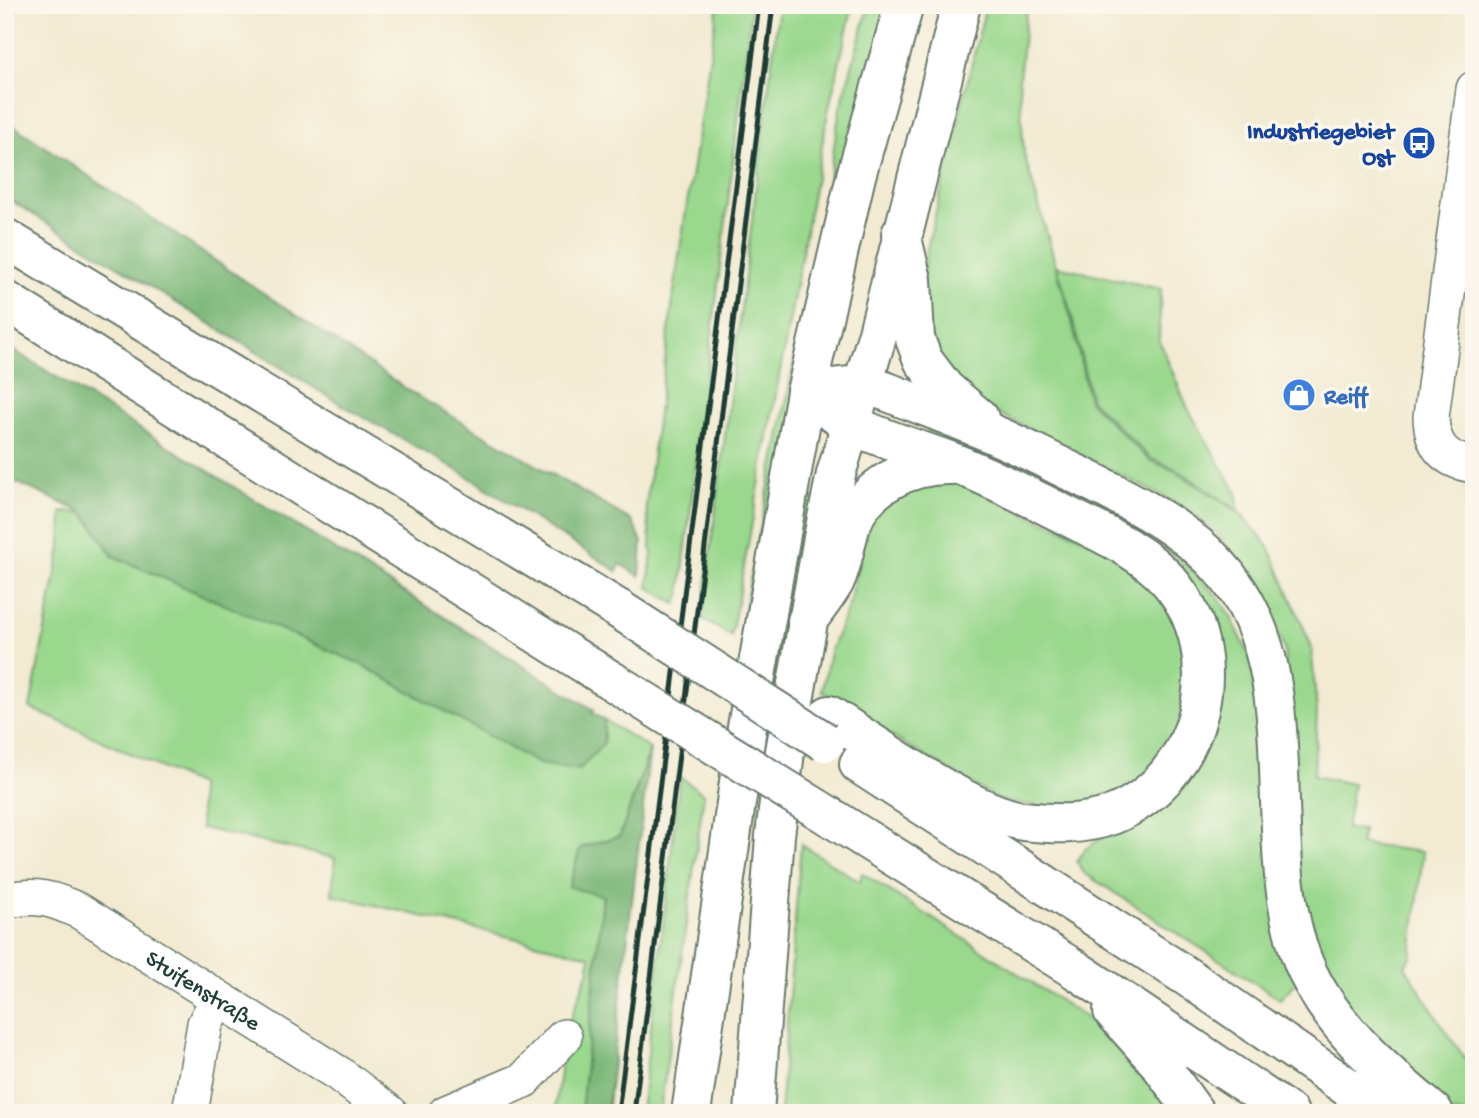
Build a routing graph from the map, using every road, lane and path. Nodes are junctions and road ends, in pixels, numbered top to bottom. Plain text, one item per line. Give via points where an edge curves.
1 (904, 5) edge
2 (961, 5) edge
3 (1474, 89) edge
4 (901, 234) junction
5 (5, 238) edge
6 (5, 300) edge
7 (864, 386) junction
8 (806, 391) junction
9 (850, 424) junction
10 (996, 434) junction
11 (961, 466) junction
12 (1474, 466) edge
13 (807, 621) junction
14 (827, 729) junction
15 (5, 901) edge
16 (1076, 970) junction
17 (218, 999) junction
18 (564, 1037) dead end
19 (190, 1113) edge
20 (390, 1113) edge
21 (446, 1113) edge
22 (691, 1113) edge
23 (754, 1113) edge
24 (1195, 1113) edge
25 (1289, 1113) edge
26 (1385, 1113) edge
27 (1434, 1113) edge

1 - 8 main road via 856,176
2 - 4 main road
3 - 12 street via 1431,417 1437,448 1446,457
4 - 7 main road
4 - 10 main road via 912,280 915,339 923,360 945,389
5 - 14 main road, bridge via 545,565 622,599
6 - 16 main road, bridge
7 - 8 main road
7 - 9 main road
7 - 10 main road
8 - 9 main road
8 - 22 main road via 753,687
9 - 11 main road
9 - 13 main road
10 - 27 main road via 1178,530 1226,575 1253,622 1272,676 1282,875 1304,965 1324,1001 1354,1038
11 - 13 main road via 920,466 869,496 852,522 834,582
11 - 14 main road via 1136,552 1169,582 1189,611 1205,665 1200,709 1188,744 1163,778 1125,809 1094,820 1061,824 1020,820 981,807
13 - 23 main road via 775,836
14 - 26 main road
15 - 17 street, Stuifenstraße via 36,896 54,899
16 - 24 main road via 1159,1063
16 - 25 main road
17 - 19 street via 205,1024
17 - 20 street, Stuifenstraße via 339,1074
18 - 21 street via 524,1080

